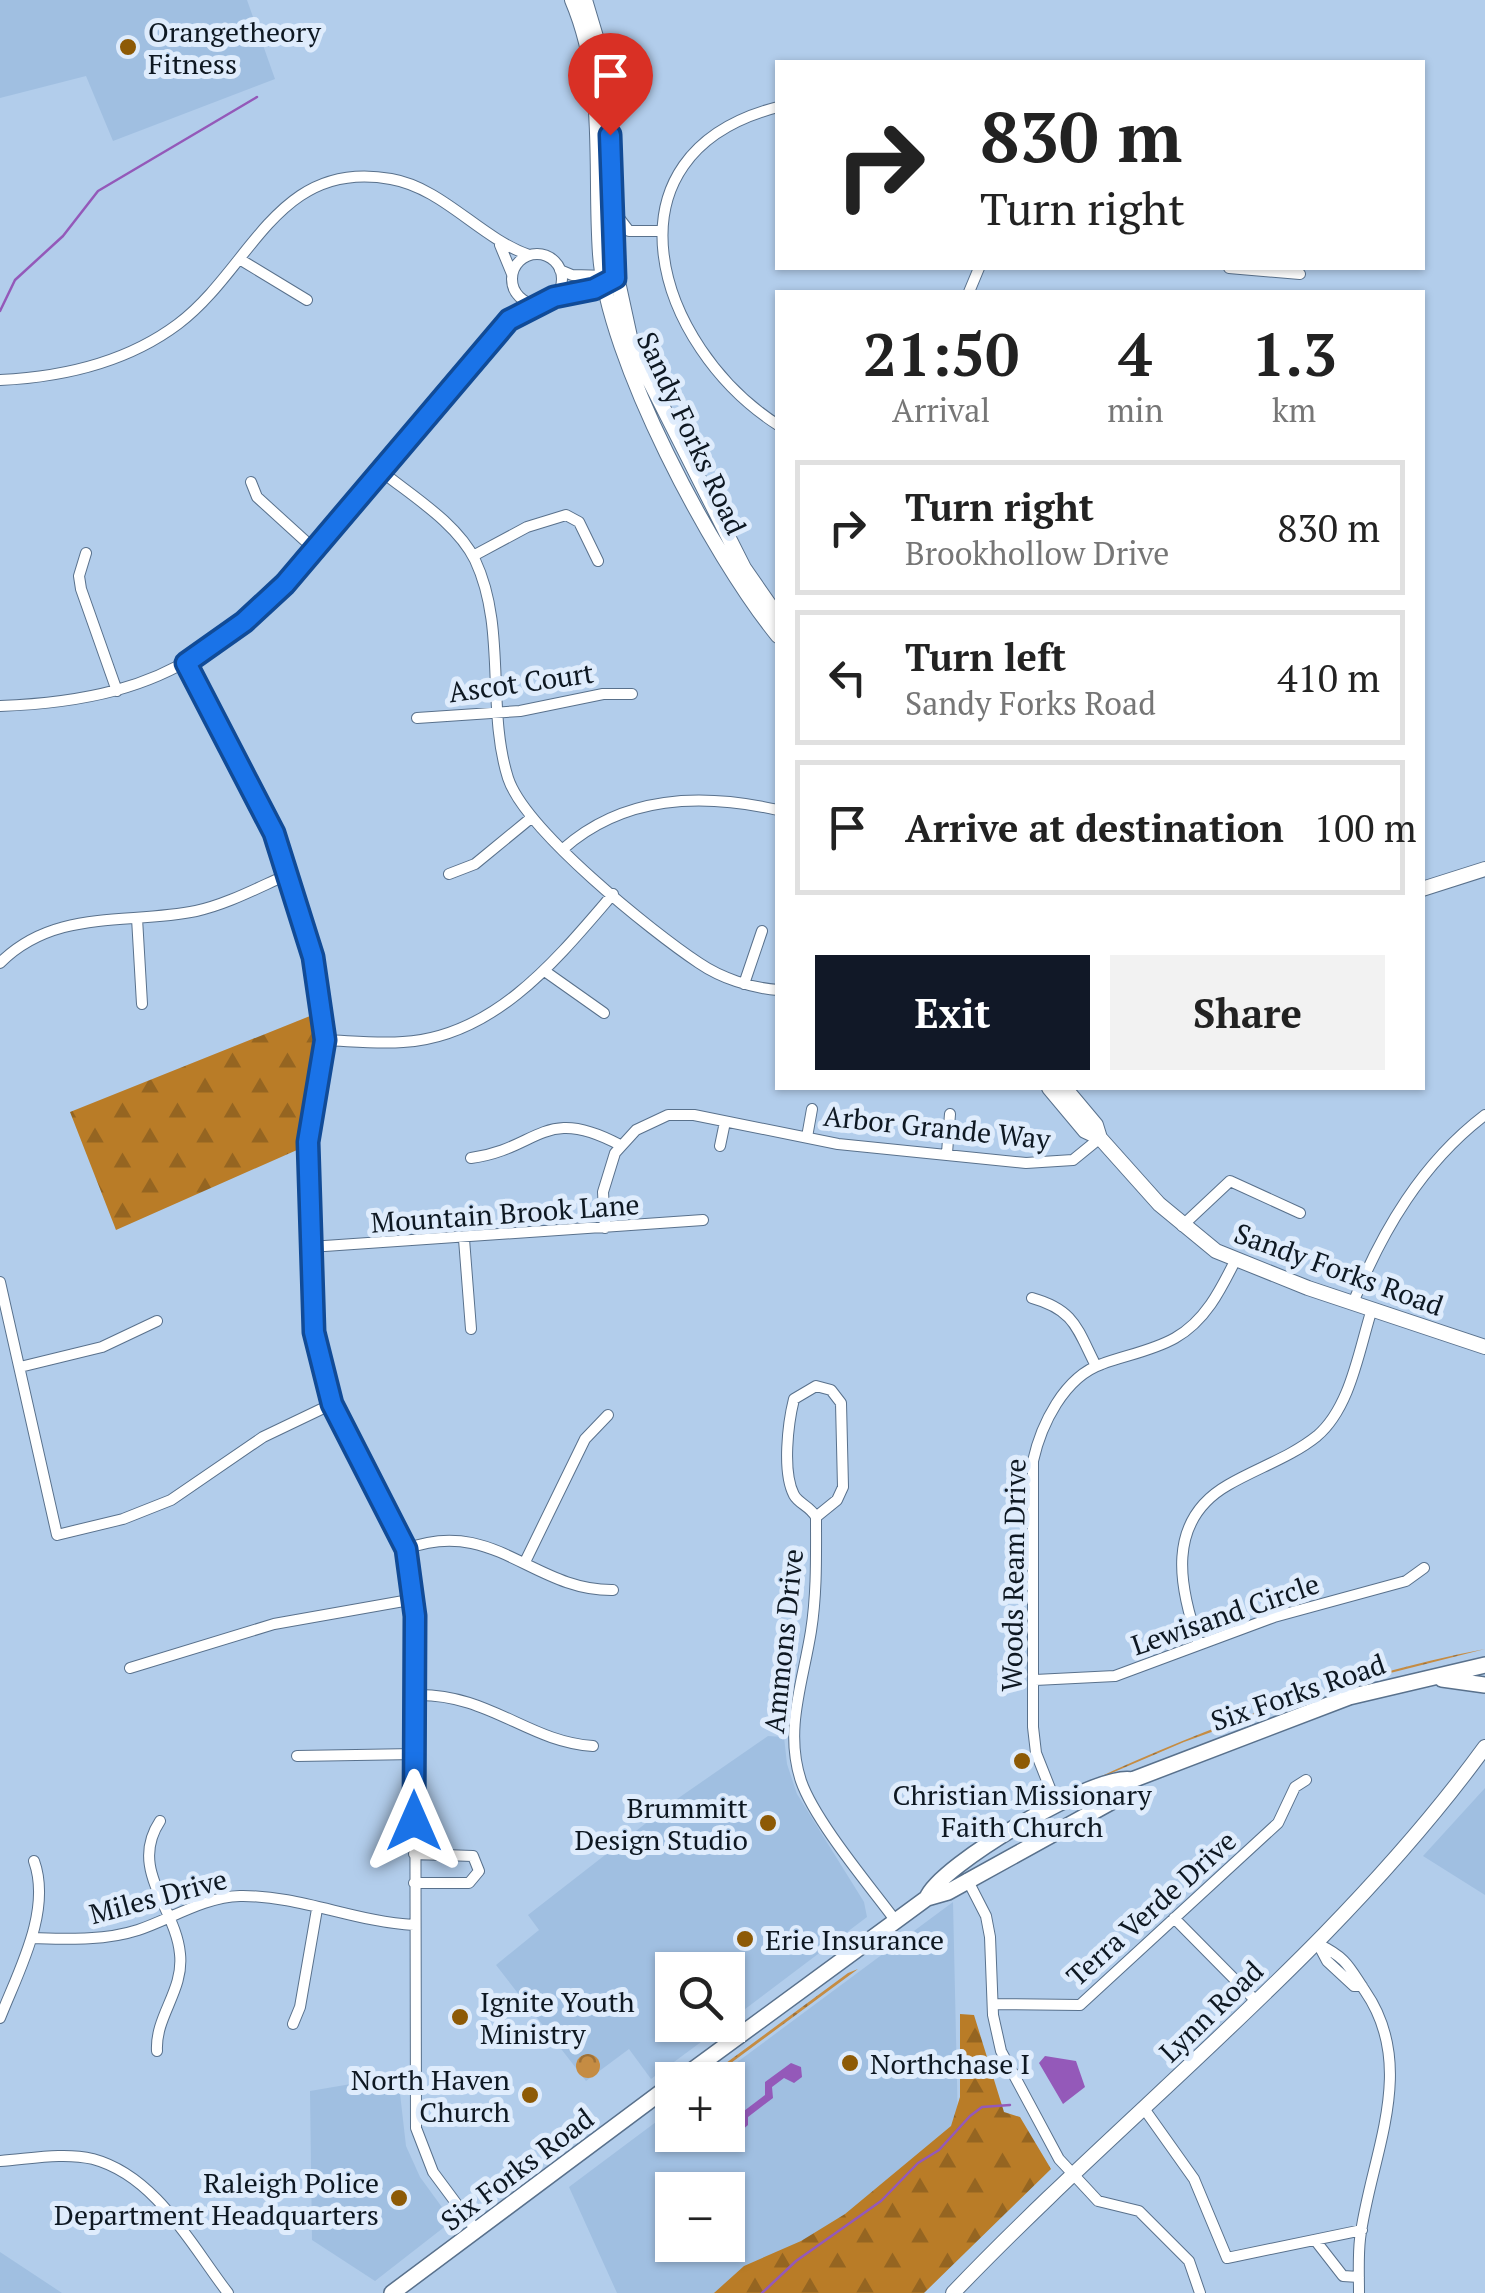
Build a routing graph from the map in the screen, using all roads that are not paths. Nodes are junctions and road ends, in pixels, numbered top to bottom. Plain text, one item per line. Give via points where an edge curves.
1 (572, 0) edge
2 (585, 0) edge
3 (775, 108) edge
4 (611, 207) junction
5 (630, 230) junction
6 (661, 232) junction
7 (500, 245) junction
8 (612, 250) junction
9 (529, 254) junction
10 (242, 260) junction
11 (560, 270) junction
12 (1252, 270) edge
13 (513, 271) junction
14 (1300, 274) dead end
15 (607, 279) junction
16 (516, 292) junction
17 (556, 294) junction
18 (306, 300) dead end
19 (537, 304) junction
20 (509, 320) junction
21 (0, 380) edge
22 (775, 423) edge
23 (381, 470) junction
24 (251, 482) dead end
25 (313, 548) junction
26 (86, 553) dead end
27 (473, 556) junction
28 (598, 561) dead end
29 (775, 613) edge
30 (775, 632) edge
31 (186, 663) junction
32 (117, 691) junction
33 (632, 694) dead end
34 (0, 706) edge
35 (498, 711) junction
36 (417, 718) dead end
37 (775, 810) edge
38 (531, 818) junction
39 (563, 849) junction
40 (1485, 869) edge
41 (290, 874) junction
42 (450, 874) dead end
43 (1425, 888) edge
44 (613, 894) junction
45 (136, 918) junction
46 (762, 931) dead end
47 (0, 963) edge
48 (546, 972) junction
49 (744, 984) junction
50 (775, 989) edge
51 (142, 1004) dead end
52 (604, 1013) dead end
53 (325, 1040) junction
54 (1052, 1090) edge
55 (1067, 1090) edge
56 (812, 1109) dead end
57 (950, 1114) dead end
58 (1485, 1115) edge
59 (725, 1122) junction
60 (807, 1137) junction
61 (1100, 1138) junction
62 (620, 1145) junction
63 (720, 1146) dead end
64 (947, 1153) junction
65 (471, 1158) dead end
66 (1300, 1213) dead end
67 (703, 1220) dead end
68 (1182, 1226) junction
69 (605, 1228) junction
70 (464, 1239) junction
71 (310, 1247) junction
72 (1235, 1261) junction
73 (0, 1282) edge
74 (1032, 1298) dead end
75 (1352, 1303) junction
76 (1372, 1309) junction
77 (157, 1321) dead end
78 (471, 1329) dead end
79 (1485, 1347) edge
80 (1096, 1366) junction
81 (20, 1367) junction
82 (332, 1404) junction
83 (608, 1415) dead end
84 (816, 1517) junction
85 (406, 1549) junction
86 (525, 1562) junction
87 (1424, 1568) dead end
88 (613, 1590) dead end
89 (414, 1599) junction
90 (1200, 1644) junction
91 (1485, 1666) edge
92 (130, 1668) dead end
93 (1428, 1675) junction
94 (1035, 1680) junction
95 (1485, 1686) edge
96 (415, 1696) junction
97 (593, 1746) dead end
98 (1485, 1747) edge
99 (415, 1754) junction
100 (296, 1756) dead end
101 (1132, 1780) junction
102 (1306, 1780) dead end
103 (1058, 1806) junction
104 (160, 1822) dead end
105 (414, 1854) junction
106 (34, 1861) dead end
107 (967, 1879) junction
108 (414, 1882) junction
109 (927, 1898) junction
110 (318, 1908) junction
111 (167, 1917) junction
112 (1174, 1918) junction
113 (895, 1920) junction
114 (414, 1925) junction
115 (32, 1938) junction
116 (1318, 1944) junction
117 (1257, 2002) junction
118 (994, 2004) junction
119 (0, 2018) edge
120 (293, 2024) dead end
121 (156, 2051) dead end
122 (703, 2062) edge
123 (655, 2098) edge
124 (1145, 2110) junction
125 (0, 2161) edge
126 (1074, 2176) junction
127 (476, 2230) junction
128 (1362, 2230) junction
129 (1314, 2240) junction
130 (1360, 2277) junction
131 (959, 2290) edge
132 (228, 2293) edge
133 (392, 2293) edge
134 (1200, 2293) edge
135 (1360, 2293) edge

1 - 15 street, Sandy Forks Road via 596,81
2 - 4 street, Sandy Forks Road via 605,67
3 - 6 street via 718,132 690,157 669,194
4 - 5 street
4 - 8 street, Sandy Forks Road
5 - 6 street
5 - 8 street
6 - 22 street via 672,301 737,392
7 - 9 street
7 - 10 street via 400,181 347,177 288,202
7 - 13 street
8 - 15 street, Sandy Forks Road
9 - 11 street via 544,255
9 - 13 street
10 - 18 street
10 - 21 street via 207,300 136,350 57,375
11 - 15 street
11 - 17 street
12 - 14 street
13 - 16 street
15 - 17 street
15 - 29 street, Sandy Forks Road via 650,383 744,568
15 - 30 street, Sandy Forks Road via 628,363 673,459 743,591
16 - 19 street
16 - 20 street
17 - 19 street
19 - 20 street
20 - 23 street
23 - 25 street
23 - 27 street via 437,515
24 - 25 street via 257,497
25 - 31 street via 260,609
26 - 32 street via 81,588
27 - 28 street via 566,515 579,522
27 - 35 street via 486,598
31 - 32 street
31 - 41 street
32 - 34 street via 55,704
33 - 35 street, Ascot Court
35 - 36 street, Ascot Court
35 - 38 street via 508,780
37 - 39 street via 712,800 650,803 621,811
38 - 39 street
38 - 42 street via 475,864
39 - 44 street
40 - 43 street
41 - 45 street via 212,907
41 - 53 street via 313,957
44 - 48 street
44 - 49 street via 699,963
45 - 47 street via 60,926 29,939
45 - 51 street
46 - 49 street
48 - 52 street
48 - 53 street via 462,1026 406,1042
49 - 50 street
53 - 71 street via 308,1142
54 - 61 street, Sandy Forks Road via 1085,1131
55 - 61 street, Sandy Forks Road
56 - 60 street
57 - 64 street
58 - 75 street via 1412,1190
59 - 60 street, Arbor Grande Way
59 - 62 street, Arbor Grande Way via 668,1115
59 - 63 street
60 - 64 street, Arbor Grande Way
61 - 64 street, Arbor Grande Way via 1073,1160 1054,1164
61 - 68 street, Sandy Forks Road
62 - 65 street via 567,1126
62 - 69 street via 607,1170
66 - 68 street via 1230,1181
67 - 69 street, Mountain Brook Lane
68 - 72 street, Sandy Forks Road
69 - 70 street, Mountain Brook Lane
70 - 71 street, Mountain Brook Lane
70 - 78 street
71 - 82 street via 314,1332
72 - 75 street, Sandy Forks Road
72 - 80 street, Woods Ream Drive via 1196,1323 1148,1350
73 - 81 street
74 - 80 street via 1070,1316
75 - 76 street, Sandy Forks Road
76 - 79 street, Sandy Forks Road
76 - 90 street via 1342,1400 1318,1435 1224,1487 1187,1534 1182,1594
77 - 81 street via 102,1347
80 - 94 street, Woods Ream Drive via 1050,1412 1033,1461
81 - 82 street via 57,1535 171,1500 263,1437
82 - 85 street
83 - 86 street via 585,1439
84 - 84 street, Ammons Drive via 795,1498 790,1481 794,1399 816,1386 842,1403 842,1487
84 - 113 street, Ammons Drive via 816,1589 794,1709 798,1769 802,1786
85 - 86 street via 474,1540
85 - 89 street
86 - 88 street via 584,1590
87 - 90 street, Lewisand Circle via 1406,1581
89 - 92 street via 274,1624
89 - 96 street
90 - 94 street, Lewisand Circle via 1114,1676
91 - 93 main road, Six Forks Road
93 - 95 main road
93 - 101 main road, Six Forks Road via 1303,1712
94 - 103 street, Woods Ream Drive via 1036,1753
96 - 97 street via 458,1697 566,1743
96 - 99 street
98 - 116 street, Lynn Road via 1398,1859
99 - 100 street
99 - 105 street
101 - 103 main road, Six Forks Road via 1114,1779
101 - 107 main road, Six Forks Road via 1120,1797
102 - 112 street, Terra Verde Drive via 1278,1823
103 - 109 main road, Six Forks Road via 950,1870
104 - 111 street via 150,1843 150,1870
105 - 108 street
105 - 108 street via 472,1856 478,1871 469,1882
106 - 115 street
107 - 109 main road, Six Forks Road
107 - 118 street via 986,1916
108 - 114 street
109 - 113 main road, Six Forks Road
110 - 111 street, Miles Drive via 236,1896
110 - 114 street, Miles Drive
110 - 120 street
111 - 115 street, Miles Drive via 96,1937
111 - 121 street via 178,1937 180,1976
112 - 117 street
112 - 118 street, Terra Verde Drive via 1080,2006
113 - 122 main road, Six Forks Road
114 - 127 street via 416,2128 433,2172
115 - 119 street
116 - 117 street, Lynn Road
116 - 128 street via 1357,1971 1385,2036 1390,2110
117 - 124 street, Lynn Road
118 - 126 street via 1001,2051
123 - 127 main road, Six Forks Road
124 - 126 street, Lynn Road
124 - 129 street via 1194,2179 1227,2258
125 - 132 street via 80,2157 124,2172 151,2194
126 - 131 street, Lynn Road
126 - 134 street via 1098,2201 1139,2211 1189,2261
127 - 133 main road, Six Forks Road
128 - 129 street
128 - 130 street
129 - 130 street via 1343,2276
130 - 135 street

